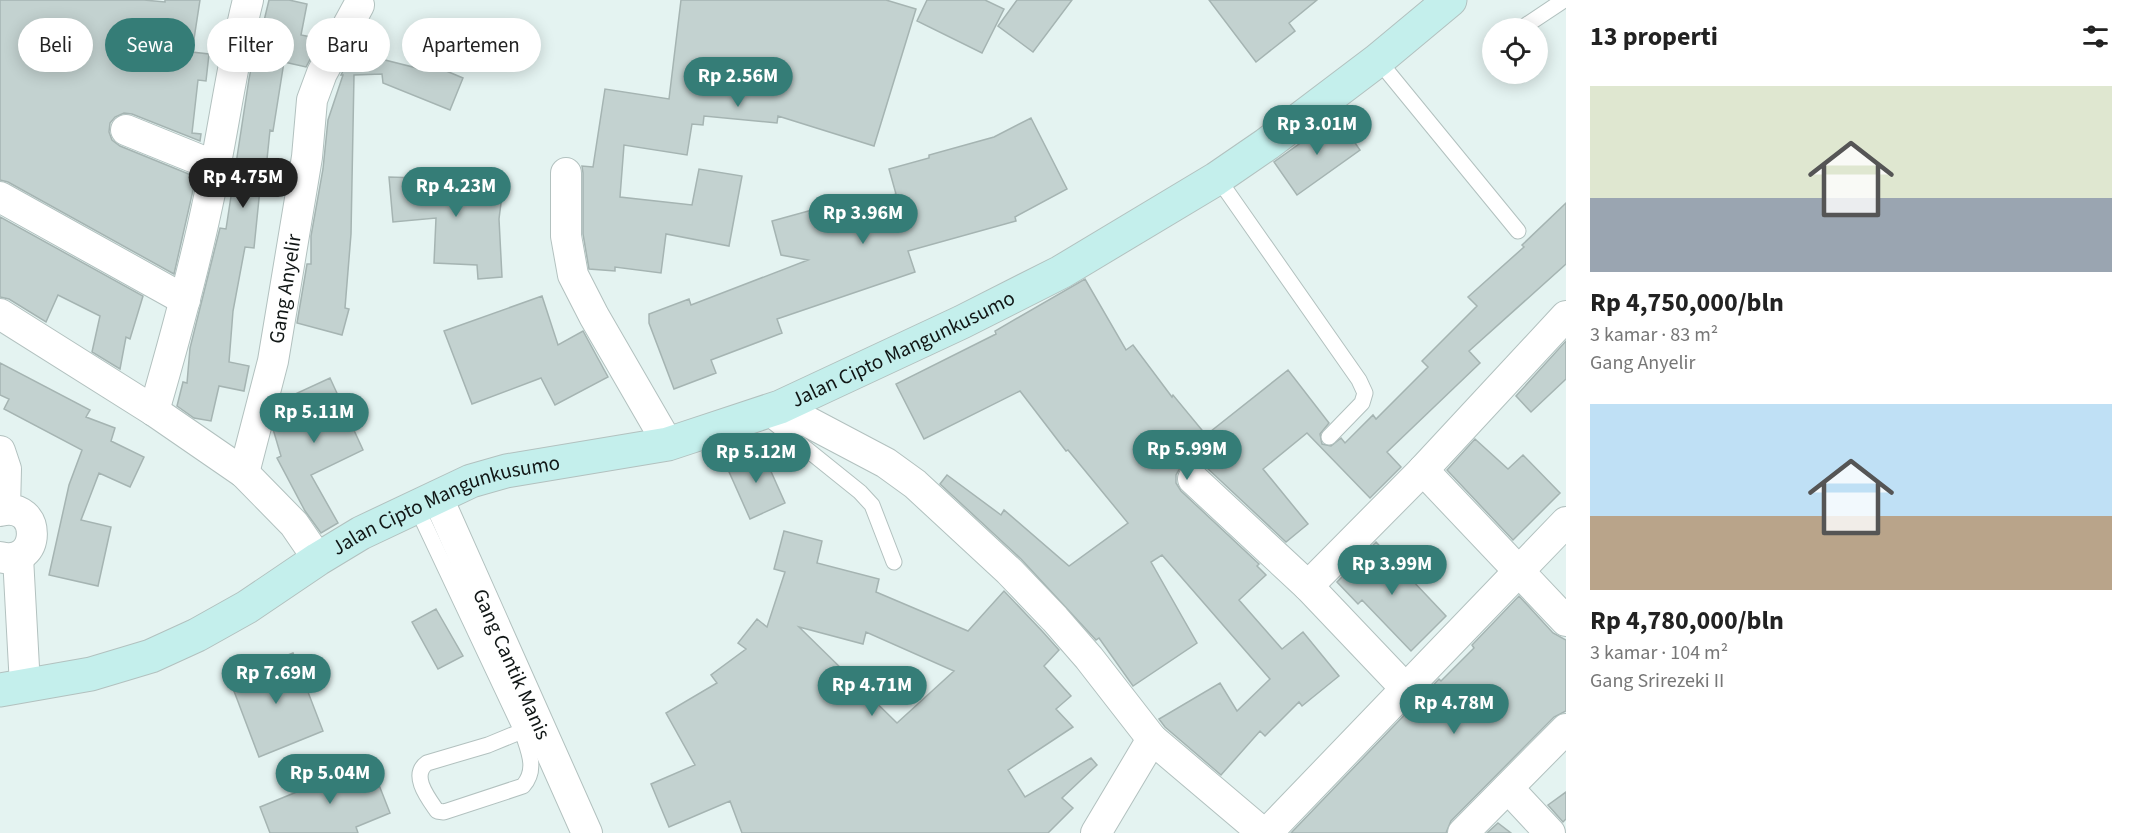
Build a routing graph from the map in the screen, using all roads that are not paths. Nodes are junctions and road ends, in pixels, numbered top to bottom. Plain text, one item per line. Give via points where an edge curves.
1 (248, 0) edge
2 (1450, 0) edge
3 (1564, 0) edge
4 (359, 5) dead end
5 (1537, 18) edge
6 (1378, 60) junction
7 (126, 130) dead end
8 (215, 166) junction
9 (566, 172) dead end
10 (1216, 179) junction
11 (0, 197) edge
12 (1518, 231) dead end
13 (185, 300) junction
14 (0, 314) edge
15 (1566, 316) edge
16 (771, 410) junction
17 (154, 411) junction
18 (1329, 437) dead end
19 (668, 444) junction
20 (0, 452) edge
21 (1423, 470) junction
22 (244, 473) junction
23 (1193, 479) dead end
24 (427, 501) junction
25 (3, 510) edge
26 (1566, 522) edge
27 (9, 557) edge
28 (318, 559) junction
29 (894, 562) dead end
30 (1519, 571) junction
31 (1308, 586) junction
32 (1566, 621) edge
33 (6, 685) edge
34 (1406, 689) junction
35 (1566, 729) edge
36 (522, 731) junction
37 (1152, 739) junction
38 (1508, 788) junction
39 (587, 833) edge
40 (1096, 833) edge
41 (1265, 833) edge
42 (1463, 833) edge
43 (1550, 833) edge

1 - 8 street via 236,44
2 - 6 street, Jalan Cipto Mangunkusumo
3 - 5 lane
4 - 22 street, Gang Anyelir via 322,73 312,100 305,169 275,349
6 - 10 street, Jalan Cipto Mangunkusumo
6 - 12 lane
7 - 8 street
8 - 13 street
9 - 19 street via 566,236 573,275
10 - 16 street, Jalan Cipto Mangunkusumo via 1061,272
10 - 18 lane via 1365,393 1362,403
11 - 13 street
13 - 17 street
14 - 17 street
15 - 21 street
16 - 19 street, Jalan Cipto Mangunkusumo
16 - 29 lane via 872,505
16 - 37 street via 886,463 915,484 1055,619
17 - 22 street
19 - 24 street, Jalan Cipto Mangunkusumo via 506,471 471,481
20 - 25 street via 6,469
21 - 30 street
21 - 31 street
22 - 28 street via 294,524
23 - 31 street
24 - 28 street, Jalan Cipto Mangunkusumo
24 - 36 lane
24 - 39 street, Gang Cantik Manis
25 - 27 street via 21,512 33,531 29,546
26 - 30 street
27 - 33 street
28 - 33 street, Jalan Cipto Mangunkusumo via 247,607 151,656 91,674
30 - 32 street
30 - 34 street
31 - 34 street
34 - 41 street
35 - 38 street
36 - 36 lane via 532,763 530,779 523,786 437,811 421,784 421,767
37 - 40 street
37 - 41 street
38 - 42 street
38 - 43 street

